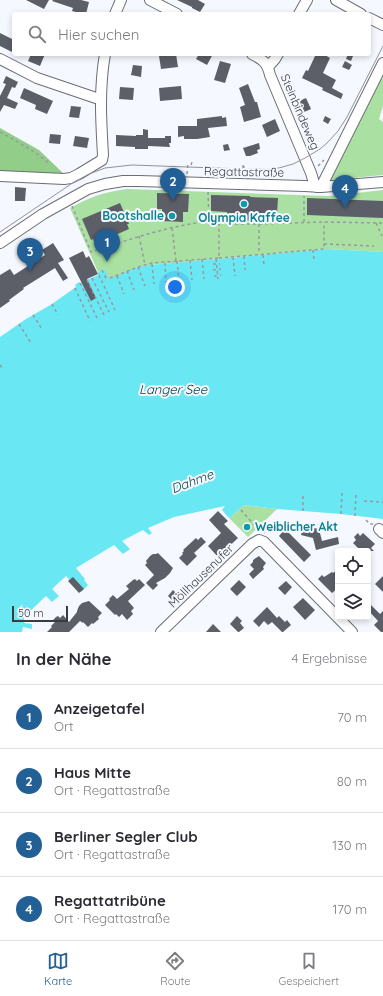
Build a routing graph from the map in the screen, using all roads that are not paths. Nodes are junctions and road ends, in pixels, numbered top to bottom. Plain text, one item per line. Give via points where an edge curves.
1 (121, 0) edge
2 (150, 0) edge
3 (307, 0) edge
4 (336, 0) edge
5 (116, 12) edge
6 (173, 12) edge
7 (300, 12) edge
8 (357, 12) edge
9 (371, 19) edge
10 (382, 26) edge
11 (105, 56) edge
12 (256, 56) edge
13 (277, 56) edge
14 (0, 59) edge
15 (383, 62) edge
16 (268, 67) junction
17 (101, 98) junction
18 (79, 174) junction
19 (0, 176) edge
20 (383, 182) edge
21 (319, 187) junction
22 (88, 190) junction
23 (0, 243) edge
24 (168, 630) edge
25 (352, 632) edge

1 - 5 street
2 - 6 street
3 - 7 street
4 - 8 street
9 - 10 street
11 - 17 street
12 - 16 street, Steinbindeweg via 264,60
13 - 16 street
14 - 17 street via 37,78
15 - 21 street
16 - 21 street, Steinbindeweg via 314,183
17 - 18 street via 102,160
18 - 19 street via 64,179
18 - 22 street
20 - 21 street, Regattastraße
21 - 22 street, Regattastraße via 123,182 105,184
22 - 23 street, Regattastraße via 43,214
24 - 25 street, Möllhausenufer via 243,553 259,540 264,542

